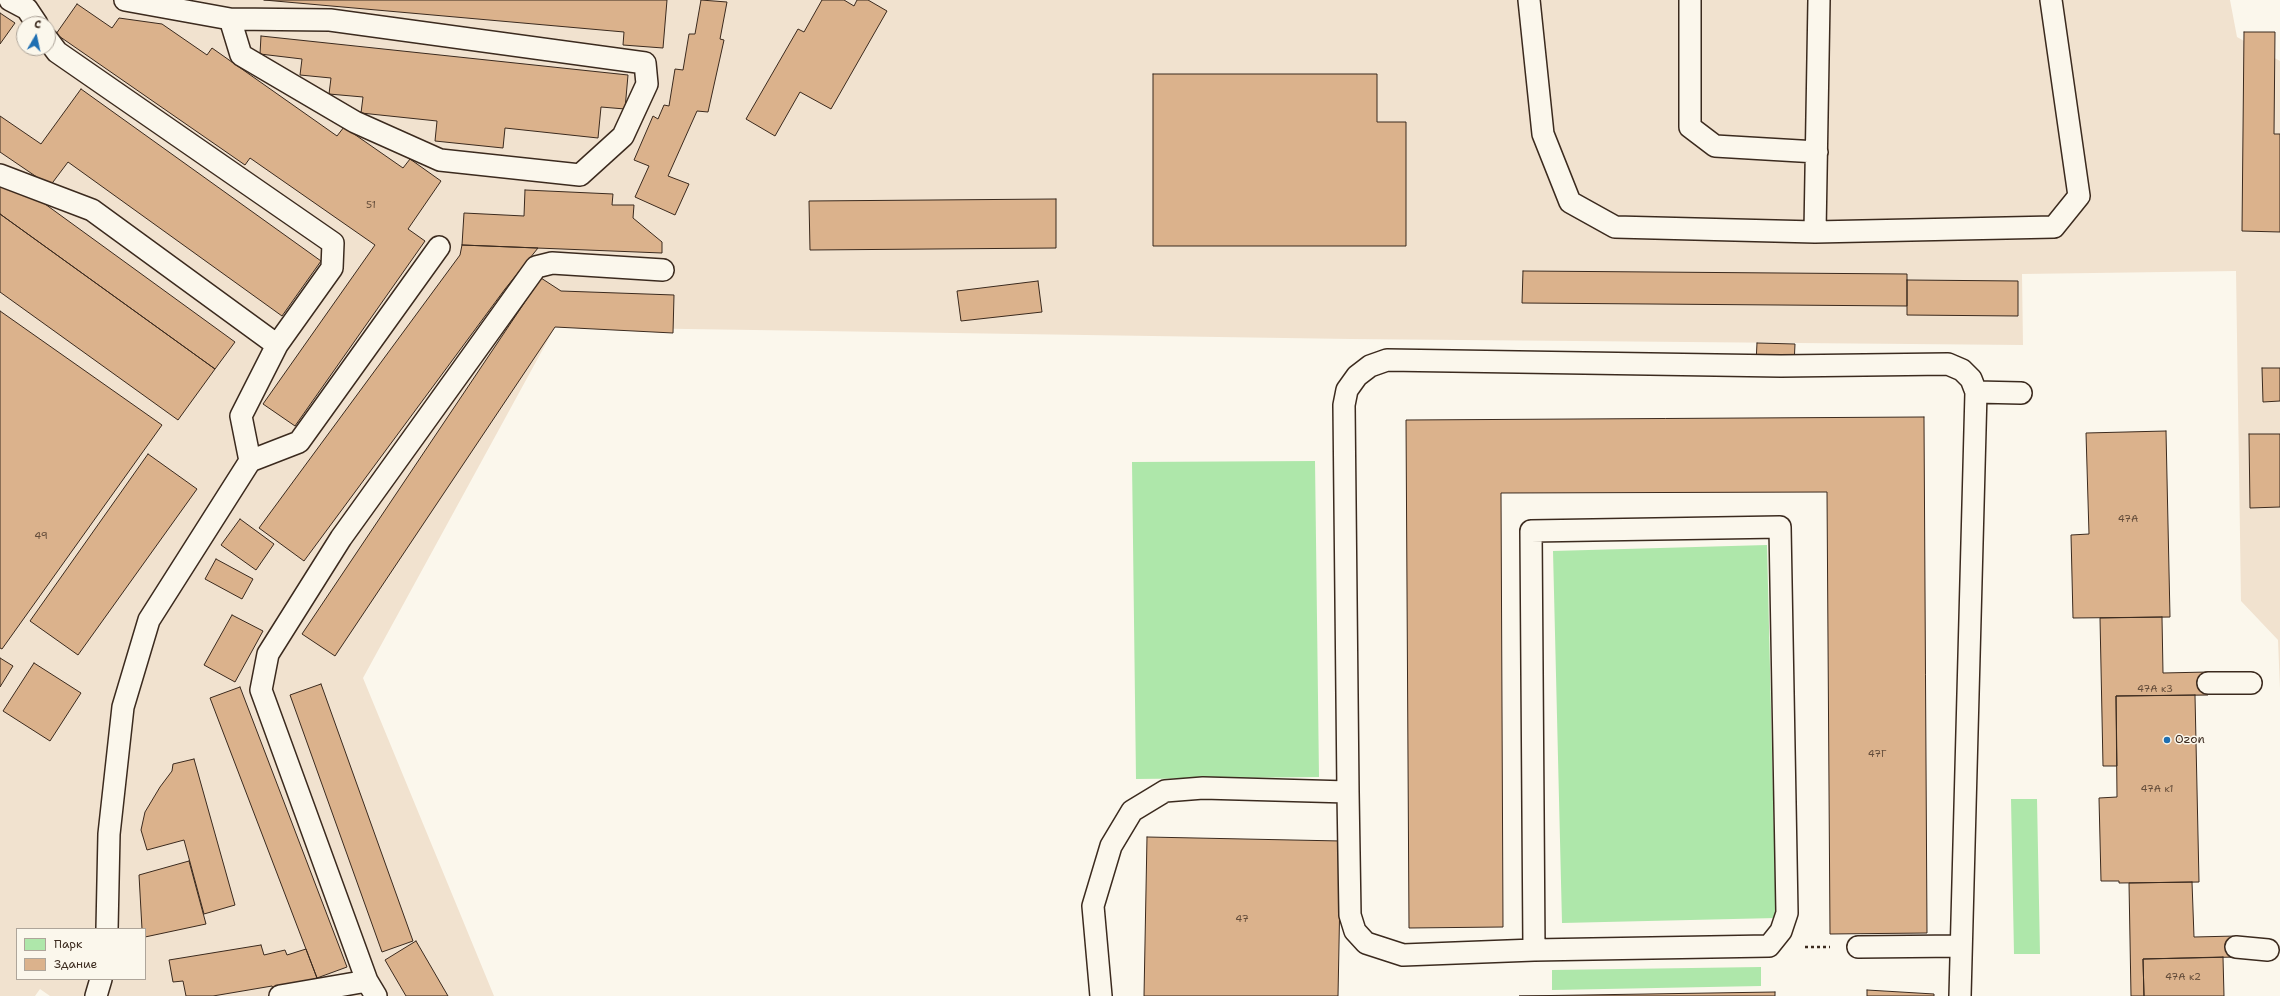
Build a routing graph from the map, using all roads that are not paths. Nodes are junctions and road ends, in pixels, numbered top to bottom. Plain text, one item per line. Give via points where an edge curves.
1 (10, 0) edge
2 (125, 0) edge
3 (1529, 0) edge
4 (1690, 0) edge
5 (1819, 0) edge
6 (2051, 0) edge
7 (32, 16) edge
8 (230, 19) junction
9 (56, 51) edge
10 (1817, 152) junction
11 (0, 175) edge
12 (1815, 232) junction
13 (439, 247) dead end
14 (663, 270) dead end
15 (277, 345) junction
16 (1976, 392) junction
17 (2021, 393) dead end
18 (250, 461) junction
19 (2208, 683) dead end
20 (2250, 683) dead end
21 (1348, 792) junction
22 (108, 928) edge
23 (1961, 946) junction
24 (1858, 947) road end
25 (2236, 947) dead end
26 (1534, 950) junction
27 (2268, 950) dead end
28 (101, 980) edge
29 (372, 988) edge
30 (96, 996) edge
31 (280, 996) edge
32 (1101, 996) edge
33 (1960, 996) edge

1 - 7 lane via 27,9
2 - 8 lane
3 - 12 lane via 1544,134 1570,202 1614,228
4 - 10 lane via 1690,127 1715,146
5 - 10 lane
6 - 12 lane via 2078,196 2054,227
8 - 8 lane via 330,20 645,63 647,84 623,136 580,175 440,160 354,122 241,55
9 - 15 lane via 333,243 332,268
10 - 12 lane
11 - 15 lane via 92,210
13 - 18 lane via 299,442
14 - 29 lane via 552,263 536,267 341,538 268,654 261,690
15 - 18 lane via 241,416
16 - 17 lane
16 - 21 lane via 1972,380 1962,370 1948,364 1781,366 1387,360 1370,366 1357,376 1347,390 1344,405
16 - 23 lane
18 - 22 lane via 149,620 123,707 109,834
19 - 20 lane
21 - 26 lane via 1350,915 1355,931 1366,943 1403,955
21 - 32 lane via 1203,788 1165,791 1132,811 1112,846 1093,906
23 - 24 lane
23 - 33 lane
25 - 27 lane
26 - 26 lane via 1769,946 1781,931 1787,913 1780,527 1531,531
28 - 30 lane
29 - 31 lane

